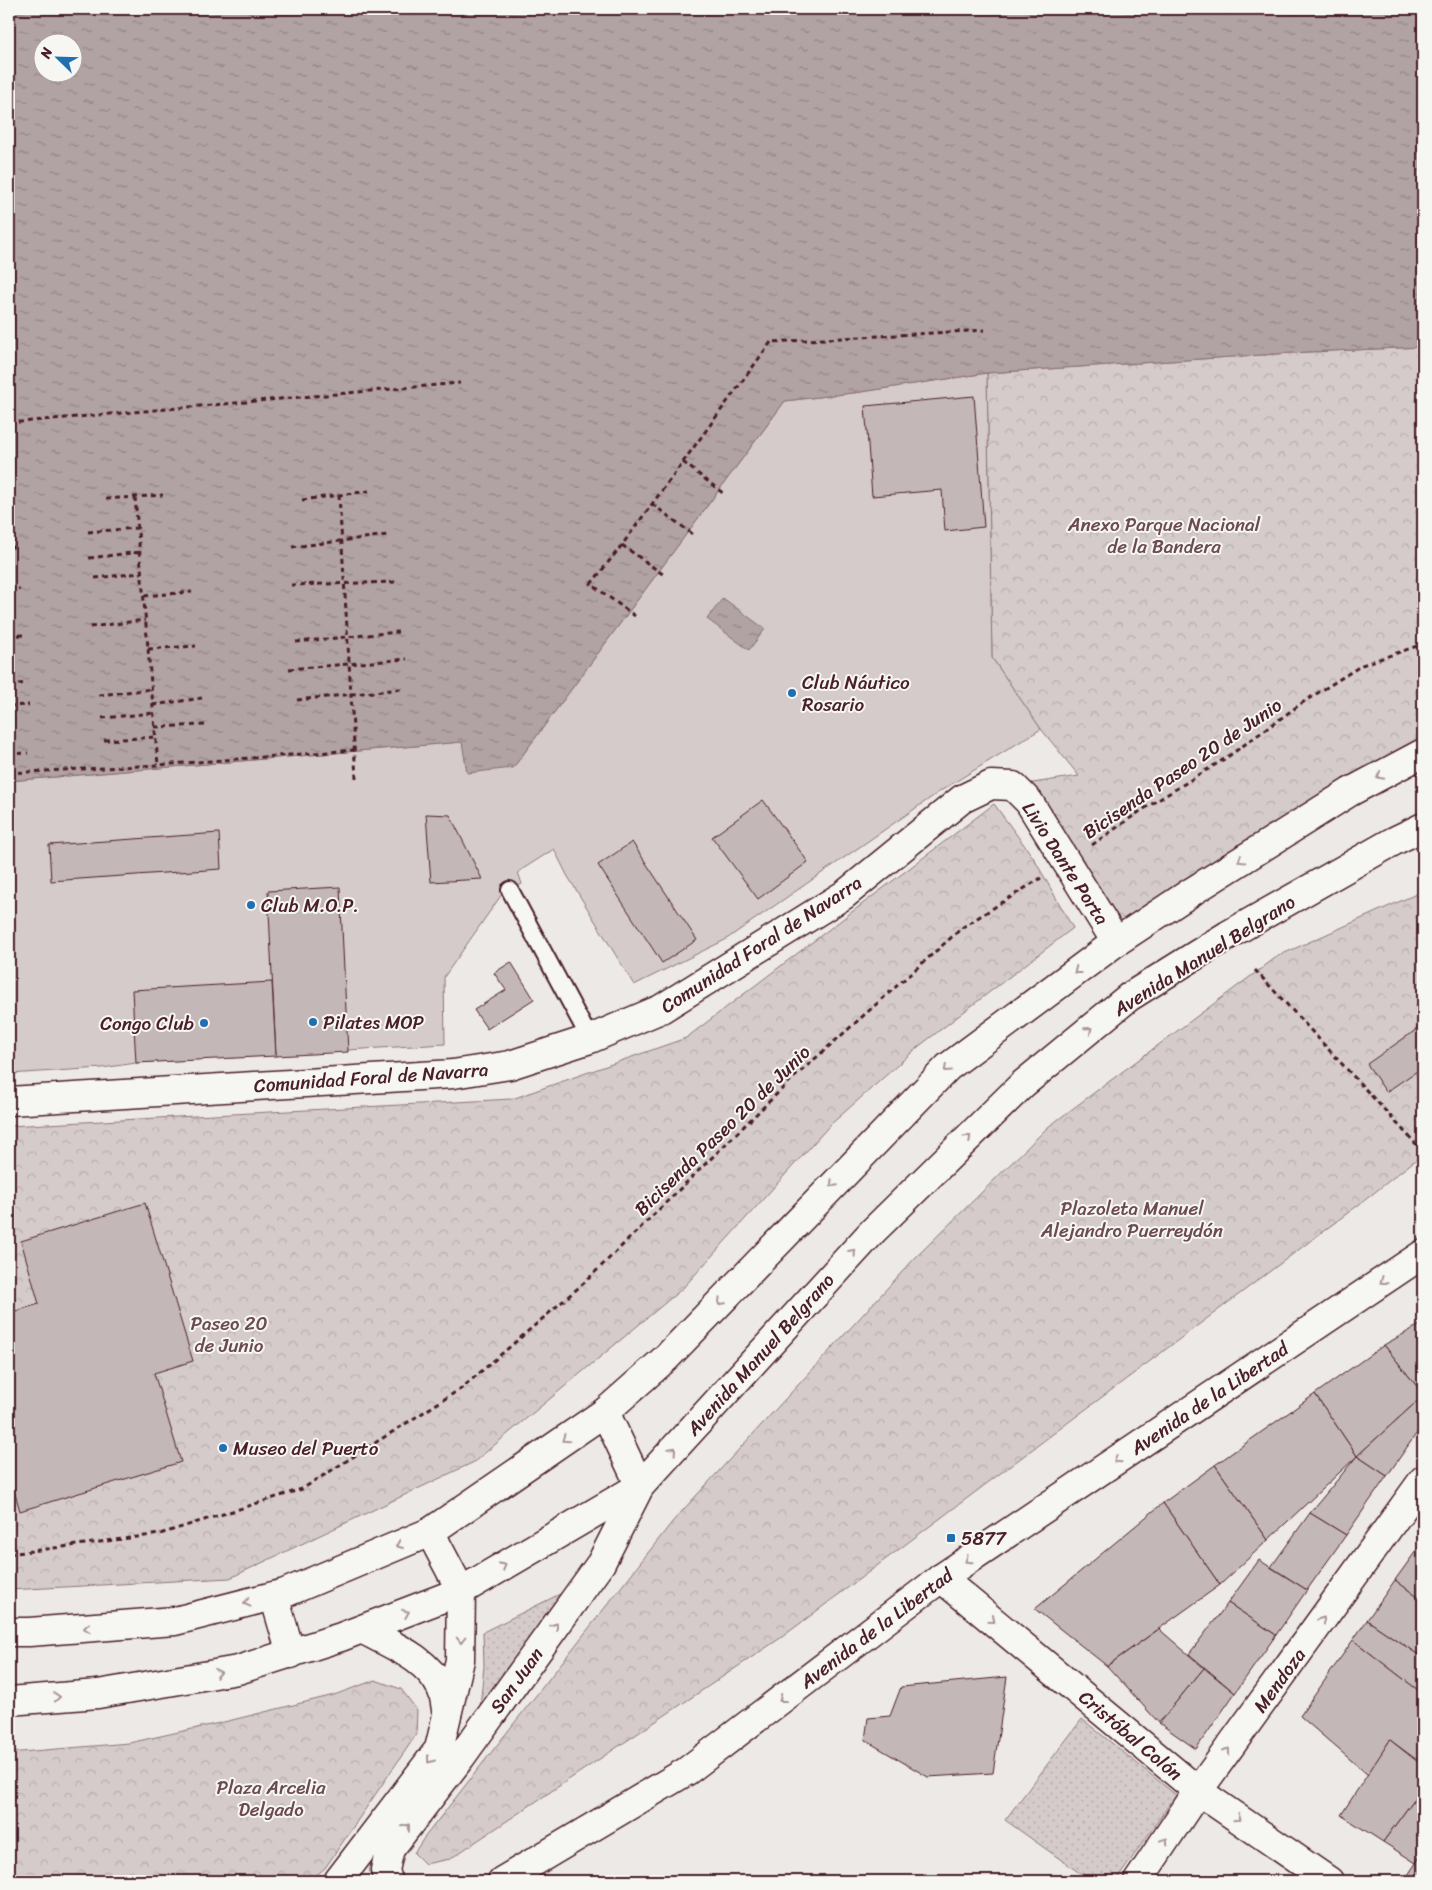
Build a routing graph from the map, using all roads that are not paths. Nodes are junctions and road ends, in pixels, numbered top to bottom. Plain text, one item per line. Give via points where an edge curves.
1 (1423, 753) edge
2 (1013, 786) joint
3 (1423, 827) edge
4 (510, 890) dead end
5 (1116, 942) junction
6 (590, 1039) junction
7 (9, 1101) edge
8 (1423, 1254) edge
9 (605, 1412) junction
10 (1423, 1480) edge
11 (640, 1486) junction
12 (430, 1532) junction
13 (941, 1578) junction
14 (461, 1591) junction
15 (274, 1596) junction
16 (364, 1630) junction
17 (9, 1632) edge
18 (290, 1654) junction
19 (9, 1701) edge
20 (447, 1715) junction
21 (1198, 1791) junction
22 (387, 1875) edge
23 (338, 1881) edge
24 (502, 1881) edge
25 (1138, 1881) edge
26 (1329, 1881) edge

1 -> 5 main road via 1350,792
2 - 5 main road, Livio Dante Porta via 1029,802
2 - 6 main road, Comunidad Foral de Navarra via 991,785 962,799 844,895 661,1009
11 -> 3 main road, Avenida Manuel Belgrano via 873,1231 1024,1084 1129,997 1228,935
4 - 6 lane
5 -> 9 main road via 948,1067 666,1358
6 - 7 main road, Comunidad Foral de Navarra via 510,1065 453,1074
8 -> 13 main road, Avenida de la Libertad
9 - 11 main road
9 -> 12 main road
21 -> 10 main road, Mendoza
14 -> 11 main road, Avenida Manuel Belgrano
22 -> 11 main road, San Juan via 390,1848 461,1757 601,1563
12 - 14 main road
12 -> 15 main road
13 -> 21 main road, Cristóbal Colón
13 -> 24 main road, Avenida de la Libertad via 688,1771
16 -> 14 main road, Avenida Manuel Belgrano
14 -> 20 main road via 460,1660
15 -> 17 main road via 174,1621
15 - 18 main road
16 - 18 main road, Avenida Manuel Belgrano
16 - 20 main road via 415,1658 432,1672 442,1690
19 -> 18 main road, Avenida Manuel Belgrano via 98,1694 238,1670
20 -> 23 main road via 438,1748
25 -> 21 main road, Mendoza
21 -> 26 main road, Cristóbal Colón

